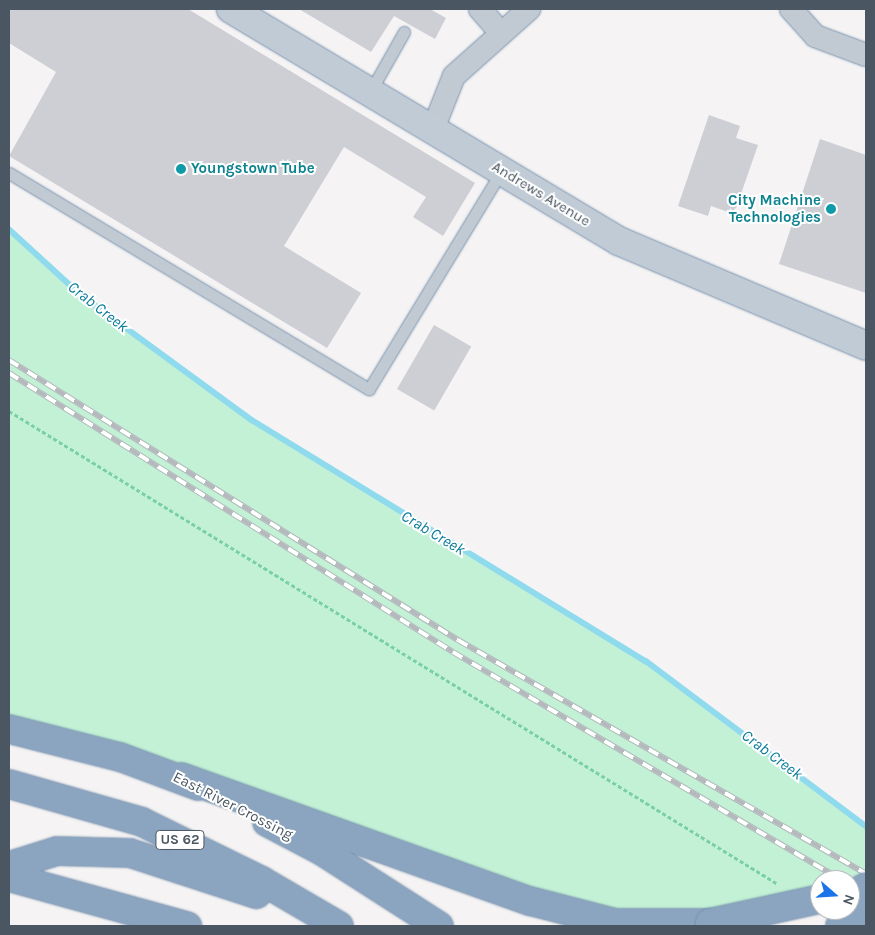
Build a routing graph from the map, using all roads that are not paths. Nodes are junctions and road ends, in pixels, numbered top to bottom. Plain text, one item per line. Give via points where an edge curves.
1 (231, 9) edge
2 (480, 9) edge
3 (529, 9) edge
4 (791, 9) edge
5 (404, 32) dead end
6 (501, 33) junction
7 (866, 55) edge
8 (370, 92) junction
9 (433, 129) junction
10 (502, 170) junction
11 (9, 173) edge
12 (866, 346) edge
13 (9, 730) edge
14 (181, 777) junction
15 (9, 784) edge
16 (9, 866) edge
17 (9, 877) edge
18 (810, 901) edge
19 (866, 911) edge
20 (810, 918) edge
21 (187, 926) edge
22 (322, 926) edge
23 (339, 926) edge
24 (439, 926) edge
25 (795, 926) edge
26 (840, 926) edge

1 - 8 street, Andrews Avenue
2 - 6 street
3 - 6 street
4 - 7 street via 815,36
5 - 8 lane
6 - 9 street via 454,76
8 - 9 street, Andrews Avenue
9 - 10 street, Andrews Avenue
10 - 11 lane via 369,389
10 - 12 street, Andrews Avenue via 649,257
13 - 14 highway, East River Crossing
14 - 18 highway, bridge via 530,901 615,923 710,924
14 - 24 highway, East River Crossing via 322,851
15 - 23 highway, US 62 via 142,822 262,881
16 - 22 highway via 58,852 130,853 259,896
17 - 21 highway
19 - 26 highway, bridge
20 - 25 highway

